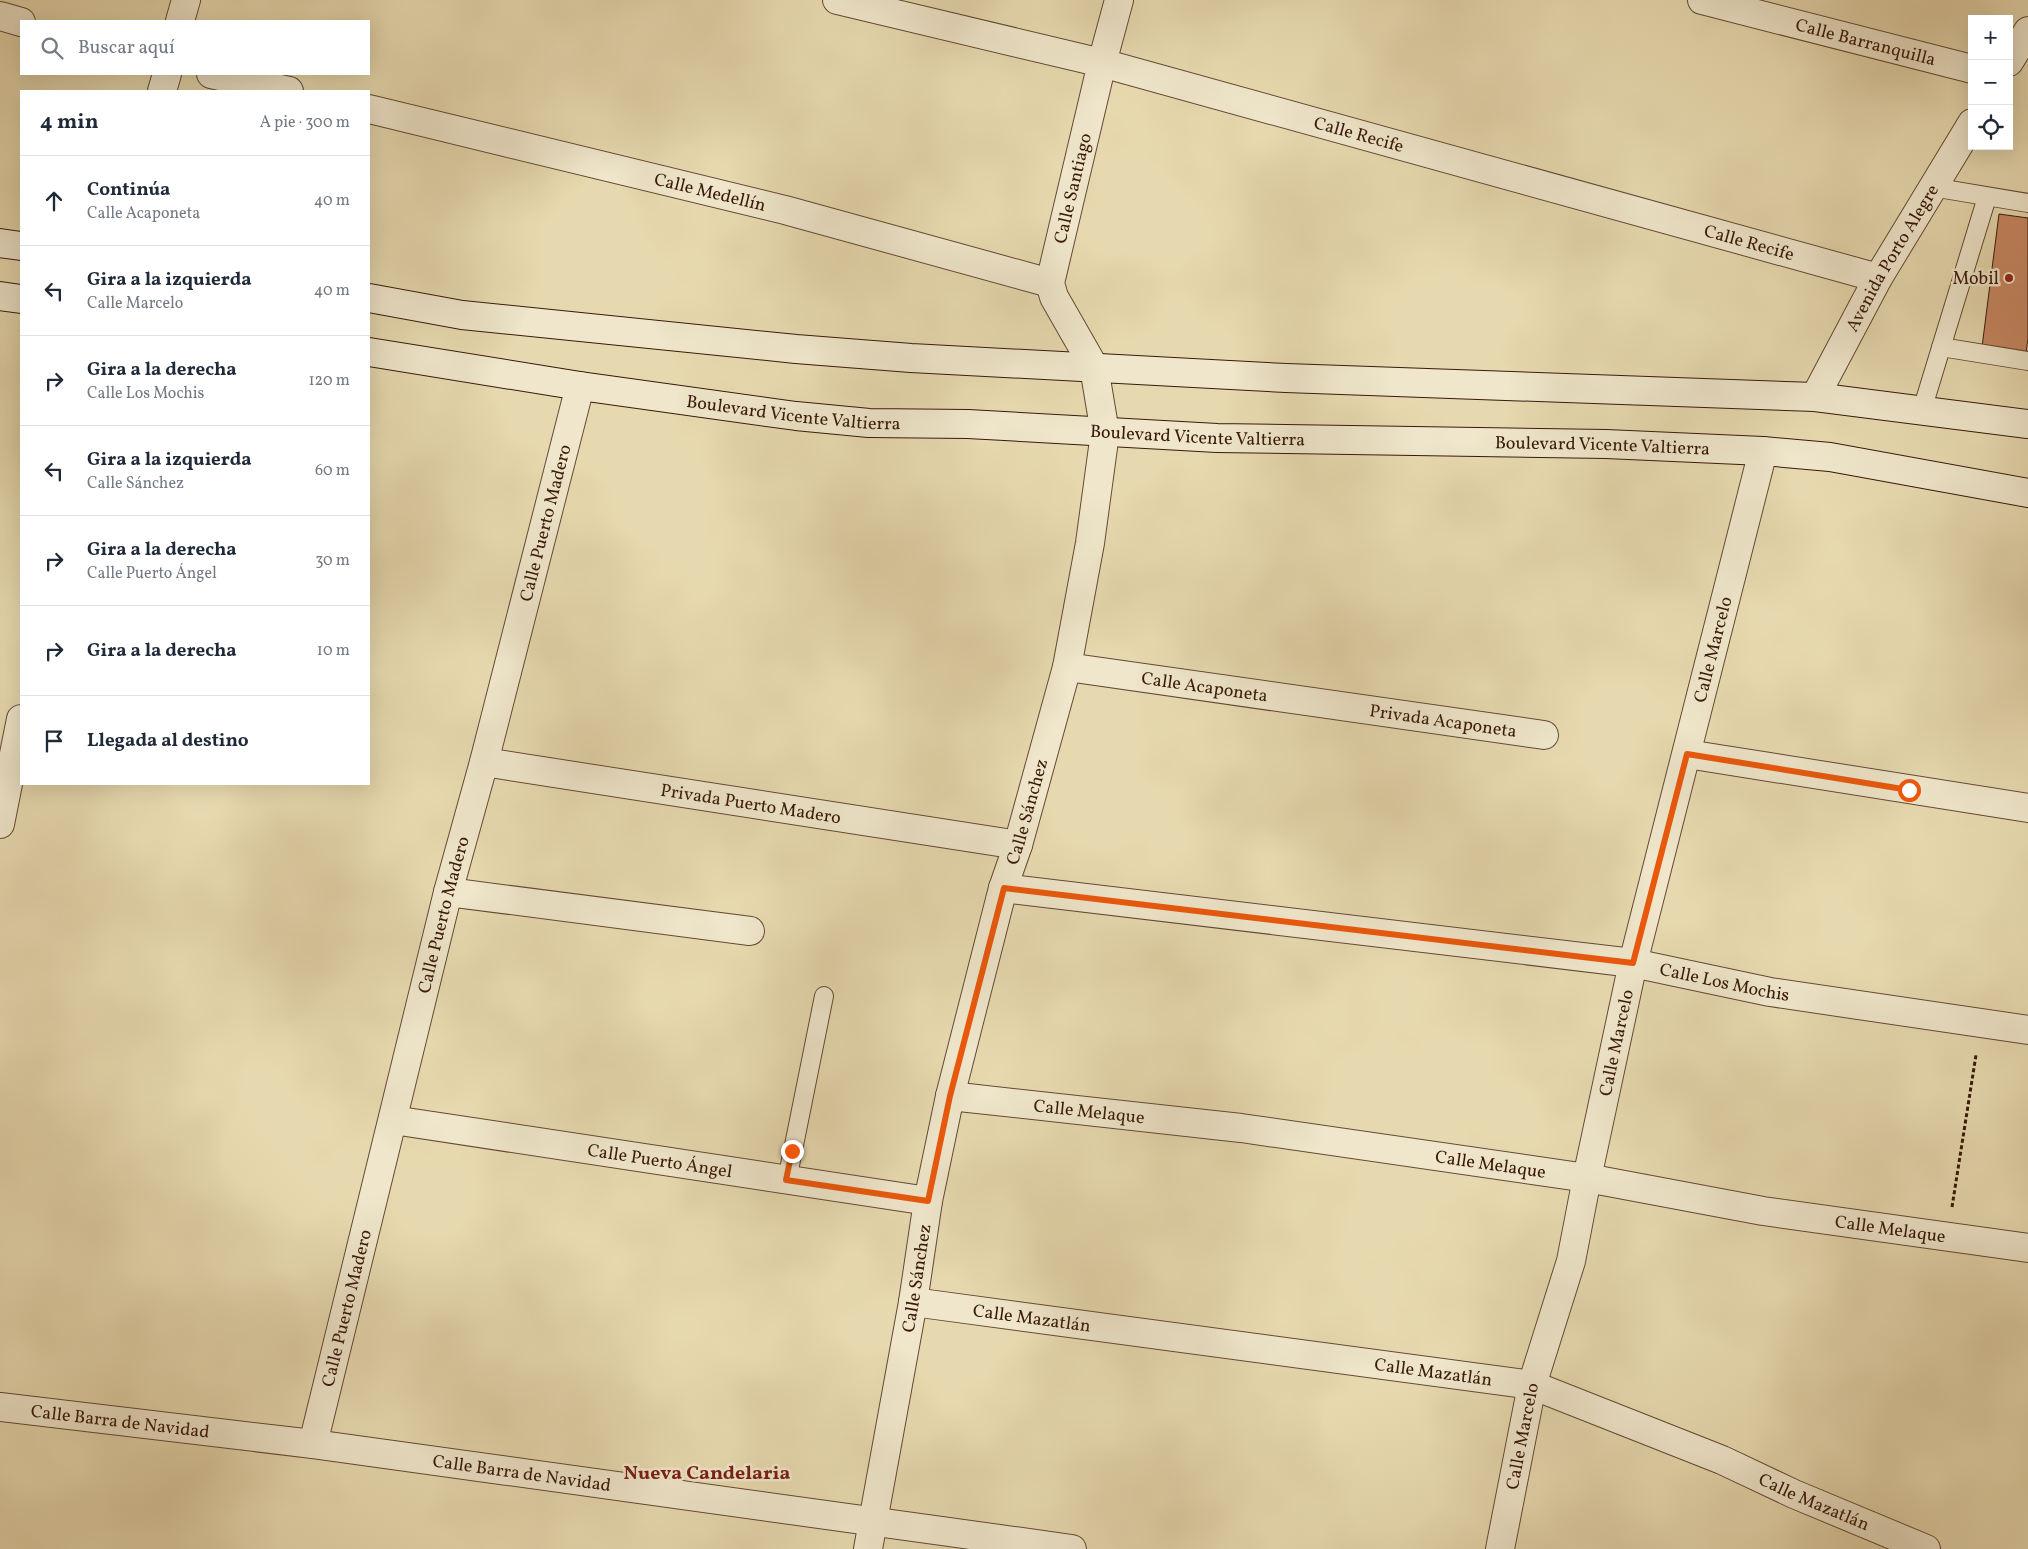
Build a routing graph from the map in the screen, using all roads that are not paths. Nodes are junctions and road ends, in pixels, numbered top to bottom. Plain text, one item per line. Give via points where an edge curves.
1 (186, 0) edge
2 (837, 0) edge
3 (1119, 0) edge
4 (1702, 0) edge
5 (0, 16) edge
6 (180, 20) edge
7 (20, 22) edge
8 (2028, 31) edge
9 (2010, 60) edge
10 (1102, 63) junction
11 (1968, 68) edge
12 (167, 75) edge
13 (216, 75) edge
14 (162, 90) edge
15 (284, 90) edge
16 (370, 110) edge
17 (1968, 129) edge
18 (1932, 187) junction
19 (1987, 196) junction
20 (2028, 203) edge
21 (0, 243) edge
22 (20, 246) edge
23 (1878, 278) junction
24 (1050, 283) junction
25 (0, 296) edge
26 (370, 298) edge
27 (20, 299) edge
28 (1941, 347) junction
29 (370, 352) edge
30 (2028, 361) edge
31 (1094, 367) junction
32 (580, 386) junction
33 (1815, 397) junction
34 (1922, 410) junction
35 (2028, 424) edge
36 (1105, 433) junction
37 (1763, 451) junction
38 (2028, 493) edge
39 (1067, 667) junction
40 (1342, 707) joint
41 (20, 724) edge
42 (1544, 735) dead end
43 (1687, 754) junction
44 (484, 762) junction
45 (2028, 808) edge
46 (0, 824) edge
47 (1018, 845) junction
48 (1004, 888) junction
49 (448, 892) junction
50 (750, 930) dead end
51 (1633, 963) junction
52 (824, 996) dead end
53 (2028, 1030) edge
54 (950, 1096) junction
55 (393, 1120) junction
56 (1587, 1178) junction
57 (786, 1180) junction
58 (928, 1201) junction
59 (2028, 1248) edge
60 (913, 1302) junction
61 (1532, 1386) junction
62 (0, 1407) edge
63 (313, 1444) junction
64 (874, 1520) junction
65 (868, 1549) edge
66 (1072, 1549) edge
67 (1500, 1549) edge
68 (1926, 1549) edge

1 - 6 street
2 - 10 street, Calle Recife
3 - 10 street, Calle Santiago
4 - 11 street, Calle Barranquilla
5 - 7 street
8 - 9 street
10 - 23 street, Calle Recife
10 - 24 street, Calle Santiago
12 - 14 street
13 - 15 street
16 - 24 street, Calle Medellín via 786,210
17 - 18 street, Avenida Porto Alegre
18 - 19 lane
18 - 23 street, Avenida Porto Alegre
19 - 20 lane
19 - 28 lane
21 - 22 street
23 - 33 street, Avenida Porto Alegre
24 - 31 street via 1054,297
25 - 27 street
26 - 31 street via 462,315 698,340 911,358
28 - 30 lane
28 - 34 lane
29 - 32 street, Boulevard Vicente Valtierra
31 - 33 street via 1286,378
31 - 36 street, Calle Sánchez
32 - 36 street, Boulevard Vicente Valtierra via 869,423 968,424
32 - 44 street, Calle Puerto Madero
33 - 34 street
34 - 35 street
36 - 37 street, Boulevard Vicente Valtierra via 1606,444
36 - 39 street, Calle Sánchez via 1090,543
37 - 38 street, Boulevard Vicente Valtierra via 1830,457
37 - 43 street, Calle Marcelo
39 - 40 street, Calle Acaponeta
39 - 47 street, Calle Sánchez
40 - 42 street, Privada Acaponeta
41 - 46 street
43 - 45 street
43 - 51 street, Calle Marcelo
44 - 47 street, Privada Puerto Madero
44 - 49 street, Calle Puerto Madero
47 - 48 street, Calle Sánchez
48 - 51 street, Calle Los Mochis
48 - 54 street, Calle Sánchez
49 - 50 street
49 - 55 street, Calle Puerto Madero
51 - 53 street, Calle Los Mochis via 1770,992
51 - 56 street, Calle Marcelo
52 - 57 lane
54 - 56 street, Calle Melaque via 1241,1128
54 - 58 street, Calle Sánchez
55 - 57 street, Calle Puerto Ángel
55 - 63 street, Calle Puerto Madero
56 - 59 street, Calle Melaque via 1762,1211
56 - 61 street, Calle Marcelo via 1571,1261
57 - 58 street, Calle Puerto Ángel
58 - 60 street, Calle Sánchez
60 - 61 street, Calle Mazatlán
60 - 64 street, Calle Sánchez
61 - 67 street, Calle Marcelo
61 - 68 street, Calle Mazatlán via 1722,1460
62 - 63 street, Calle Barra de Navidad
63 - 64 street, Calle Barra de Navidad
64 - 65 street, Calle Sánchez
64 - 66 street, Calle Barra de Navidad

